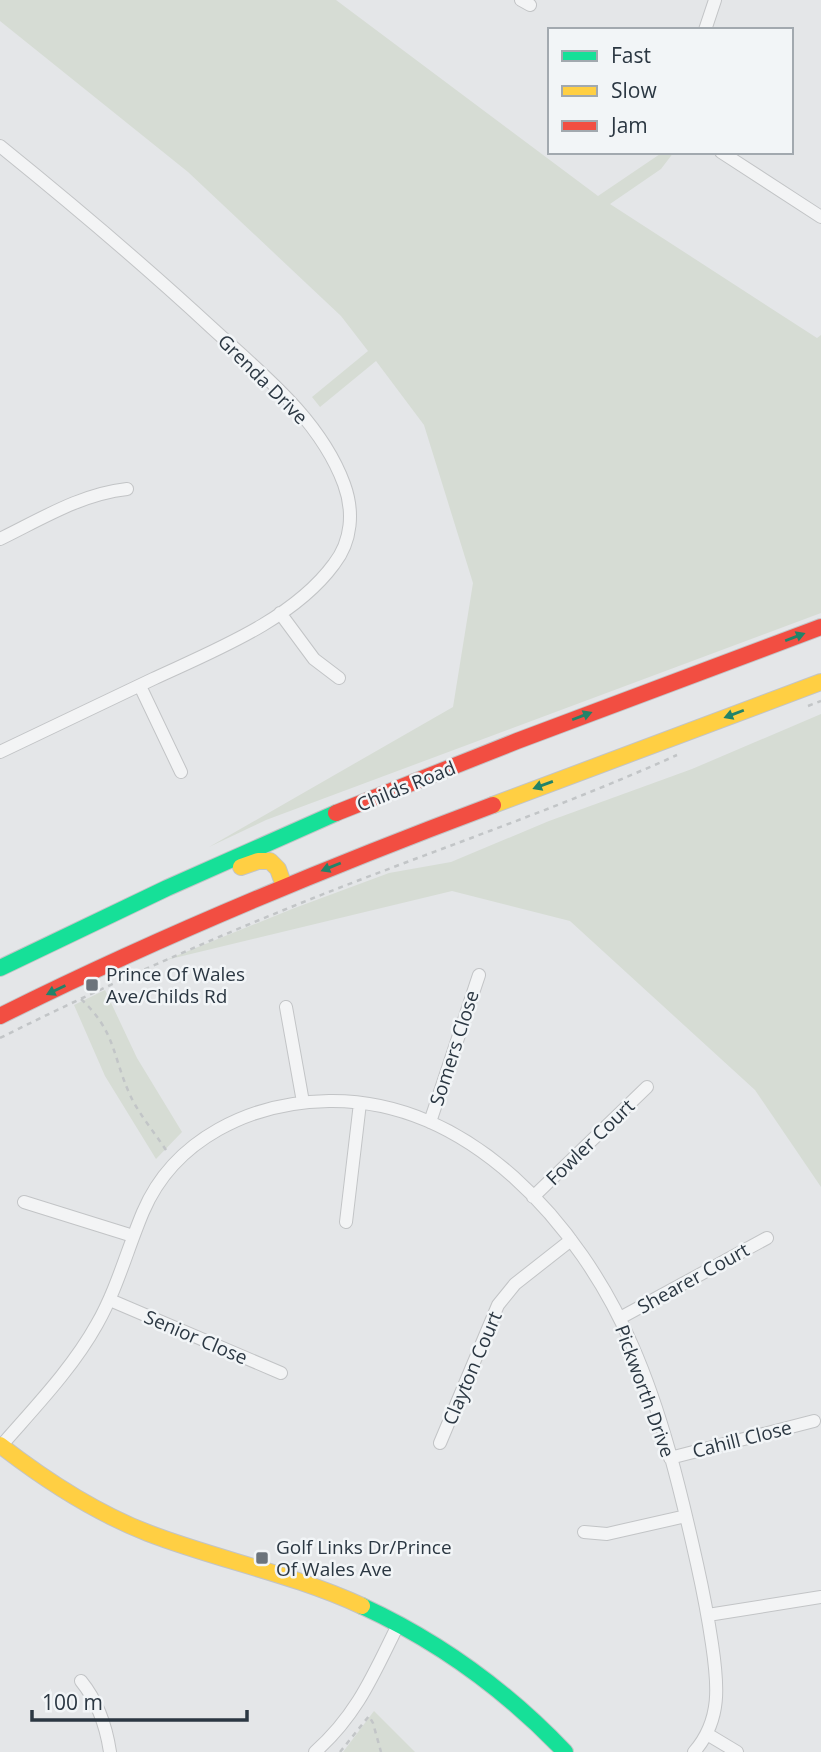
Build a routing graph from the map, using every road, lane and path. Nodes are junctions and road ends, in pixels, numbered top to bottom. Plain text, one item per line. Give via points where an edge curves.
1 (715, 0) edge
2 (706, 28) edge
3 (0, 146) edge
4 (724, 154) edge
5 (821, 217) edge
6 (127, 489) dead end
7 (0, 539) edge
8 (280, 613) junction
9 (821, 627) edge
10 (338, 678) dead end
11 (821, 682) edge
12 (140, 686) junction
13 (821, 701) edge
14 (797, 710) dead end
15 (0, 752) edge
16 (678, 755) dead end
17 (181, 772) dead end
18 (284, 886) junction
19 (71, 934) junction
20 (0, 968) edge
21 (479, 975) dead end
22 (80, 999) junction
23 (286, 1007) dead end
24 (0, 1016) edge
25 (0, 1038) edge
26 (647, 1087) dead end
27 (303, 1102) junction
28 (360, 1103) junction
29 (430, 1122) junction
30 (166, 1150) dead end
31 (533, 1197) junction
32 (24, 1202) dead end
33 (346, 1222) dead end
34 (134, 1237) junction
35 (767, 1238) dead end
36 (571, 1240) junction
37 (110, 1300) junction
38 (620, 1318) junction
39 (281, 1373) dead end
40 (814, 1420) dead end
41 (440, 1443) dead end
42 (1, 1446) edge
43 (670, 1458) junction
44 (686, 1516) junction
45 (584, 1532) dead end
46 (821, 1597) edge
47 (708, 1615) junction
48 (399, 1623) junction
49 (81, 1681) dead end
50 (707, 1734) junction
51 (110, 1752) edge
52 (315, 1752) edge
53 (340, 1752) edge
54 (381, 1752) edge
55 (565, 1752) edge
56 (694, 1752) edge
57 (737, 1752) edge

1 - 2 street
3 - 8 street, Grenda Drive via 126,249 273,384 331,457 348,497 347,539 324,577
4 - 5 street
6 - 7 street via 86,498
8 - 10 street via 313,659
8 - 12 street, Grenda Drive
19 -> 9 main road, Childs Road via 338,813
11 -> 18 main road
12 - 15 street, Grenda Drive
12 - 17 street
13 - 14 path
16 - 22 path via 184,951
18 - 19 main road via 276,864 261,859 144,909
18 -> 24 main road via 145,945
19 - 20 main road, Childs Road
21 - 29 street, Somers Close
22 - 25 path
22 - 30 path via 100,1018 131,1097
23 - 27 street
26 - 31 street, Fowler Court
27 - 28 street, Pickworth Drive
27 - 34 street, Pickworth Drive via 238,1119 183,1154 152,1195
28 - 29 street, Pickworth Drive
28 - 33 street
29 - 31 street, Pickworth Drive via 482,1152
31 - 36 street, Pickworth Drive
32 - 34 street
34 - 37 street, Pickworth Drive
35 - 38 street, Shearer Court
36 - 38 street, Pickworth Drive
36 - 41 street, Clayton Court via 516,1284 498,1305
37 - 39 street, Senior Close
37 - 42 street, Pickworth Drive via 85,1344
38 - 43 street, Pickworth Drive
40 - 43 street, Cahill Close
42 - 48 main road via 49,1482 115,1519 357,1603
43 - 44 street, Pickworth Drive
44 - 45 street via 607,1534
44 - 47 street, Pickworth Drive
46 - 47 street
47 - 50 street, Pickworth Drive via 718,1682 715,1714
48 - 52 street via 364,1694
48 - 55 main road via 458,1657 508,1694
49 - 51 street via 102,1717
50 - 56 street, Pickworth Drive
50 - 57 street
53 - 54 path via 369,1716

